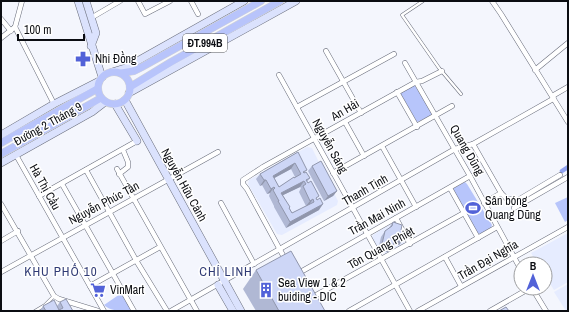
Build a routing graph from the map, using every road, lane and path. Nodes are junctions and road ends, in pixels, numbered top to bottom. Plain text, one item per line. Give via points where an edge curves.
1 (22, 1) edge
2 (78, 1) edge
3 (86, 1) edge
4 (120, 1) edge
5 (138, 1) edge
6 (170, 1) edge
7 (191, 1) edge
8 (261, 1) edge
9 (280, 1) edge
10 (296, 1) edge
11 (423, 1) edge
12 (492, 1) edge
13 (241, 3) edge
14 (242, 11) junction
15 (198, 14) dead end
16 (91, 18) junction
17 (1, 19) edge
18 (247, 19) junction
19 (15, 27) junction
20 (251, 27) junction
21 (11, 31) junction
22 (1, 38) edge
23 (568, 43) edge
24 (91, 46) junction
25 (326, 51) dead end
26 (394, 54) dead end
27 (405, 63) dead end
28 (535, 70) junction
29 (442, 71) junction
30 (112, 72) junction
31 (121, 73) junction
32 (279, 75) dead end
33 (100, 79) junction
34 (343, 82) junction
35 (416, 82) junction
36 (568, 87) edge
37 (97, 90) junction
38 (130, 90) junction
39 (397, 92) junction
40 (461, 94) dead end
41 (553, 99) junction
42 (103, 100) junction
43 (125, 100) junction
44 (54, 104) junction
45 (115, 104) junction
46 (452, 106) dead end
47 (296, 107) junction
48 (361, 113) junction
49 (436, 116) junction
50 (345, 122) junction
51 (568, 122) edge
52 (417, 127) junction
53 (1, 135) edge
54 (314, 139) junction
55 (137, 141) joint
56 (1, 143) edge
57 (473, 144) junction
58 (382, 146) junction
59 (455, 149) junction
60 (122, 150) junction
61 (218, 152) dead end
62 (1, 154) edge
63 (16, 155) junction
64 (364, 156) junction
65 (1, 163) edge
66 (86, 170) junction
67 (333, 173) junction
68 (560, 175) dead end
69 (470, 176) junction
70 (568, 177) edge
71 (169, 179) junction
72 (400, 181) junction
73 (62, 184) junction
74 (450, 188) junction
75 (502, 193) junction
76 (39, 196) junction
77 (134, 200) junction
78 (221, 203) dead end
79 (484, 203) junction
80 (1, 204) edge
81 (416, 207) junction
82 (352, 208) junction
83 (514, 208) dead end
84 (110, 211) junction
85 (464, 214) junction
86 (396, 218) junction
87 (85, 225) junction
88 (497, 227) junction
89 (568, 227) edge
90 (18, 231) junction
91 (367, 234) junction
92 (62, 238) junction
93 (478, 238) junction
94 (1, 241) edge
95 (410, 244) junction
96 (160, 247) junction
97 (279, 250) junction
98 (31, 255) junction
99 (515, 256) edge
100 (444, 257) junction
101 (513, 257) joint
102 (382, 259) junction
103 (136, 260) junction
104 (287, 263) edge
105 (254, 264) junction
106 (290, 269) edge
107 (1, 272) edge
108 (112, 273) junction
109 (294, 275) junction
110 (298, 281) edge
111 (221, 283) junction
112 (396, 284) junction
113 (90, 286) junction
114 (461, 286) junction
115 (304, 294) edge
116 (54, 296) junction
117 (517, 296) edge
118 (536, 296) edge
119 (191, 300) junction
120 (308, 300) junction
121 (311, 305) edge
122 (35, 311) edge
123 (98, 311) edge
124 (104, 311) edge
125 (134, 311) edge
126 (167, 311) edge
127 (171, 311) edge
128 (197, 311) edge
129 (233, 311) edge
130 (241, 311) edge
131 (348, 311) edge
132 (410, 311) edge
133 (418, 311) edge
134 (490, 311) edge
135 (546, 311) edge

1 - 19 street
2 - 24 main road
3 - 16 main road
4 - 16 street
5 - 6 street via 145,14
7 - 15 street
8 - 14 main road, ĐT.994B
9 - 18 main road, ĐT.994B
10 - 20 main road, ĐT.994B
11 - 29 lane via 402,15
12 - 28 street
13 - 14 main road
13 - 30 main road, ĐT.994B via 125,68
14 - 31 main road, ĐT.994B via 142,67
16 - 24 main road via 96,33
17 - 21 street
18 - 20 main road
18 - 38 main road, ĐT.994B via 171,62
19 - 21 street
19 - 44 street
20 - 38 main road, ĐT.994B
21 - 22 street
23 - 28 street
24 - 33 main road
25 - 34 street
26 - 34 street
27 - 35 street, Quang Dũng
28 - 41 street
29 - 35 street, An Hải
29 - 40 lane
30 - 31 main road, ĐT.994B
30 - 33 main road, ĐT.994B
31 - 38 main road via 127,78
32 - 47 street, Nguyễn Sáng
33 - 37 main road
33 - 44 main road, Đường 2 Tháng 9 / ĐT.994B
34 - 47 street
34 - 48 street
35 - 39 street, An Hải
35 - 49 street, Quang Dũng
36 - 41 street, Thanh Tịnh via 554,94
37 - 42 main road
37 - 56 main road, Đường 2 Tháng 9
38 - 43 main road, ĐT.994B
39 - 48 street, An Hải
39 - 52 street
41 - 51 street
41 - 57 street, Thanh Tịnh
42 - 45 main road
42 - 62 main road, Đường 2 Tháng 9
42 - 63 main road, Đường 2 Tháng 9 via 92,112
43 - 45 main road
43 - 71 main road, Nguyễn Hữu Cảnh
44 - 53 main road, Đường 2 Tháng 9 / ĐT.994B
45 - 55 main road
46 - 49 street
47 - 54 street, Nguyễn Sáng
48 - 50 street, An Hải
49 - 52 street
49 - 59 street, Quang Dũng
50 - 54 street, An Hải
50 - 64 street
52 - 58 street
54 - 67 street, Nguyễn Sáng
54 - 97 street, An Hải via 243,180
55 - 60 street
57 - 59 street, Thanh Tịnh
57 - 75 street
58 - 64 street
58 - 72 street
59 - 69 street, Quang Dũng
59 - 72 street, Thanh Tịnh
60 - 66 street
60 - 77 street via 128,167 118,171
61 - 71 street, Nguyễn Phúc Tần
63 - 65 main road, Đường 2 Tháng 9
63 - 76 street, Hà Thị Cầu
64 - 67 street
66 - 73 street
66 - 84 street
67 - 82 street, Nguyễn Sáng
68 - 75 street via 518,200 507,199
69 - 74 street, Trần Mai Ninh
69 - 79 street, Quang Dũng
70 - 83 street
71 - 77 street, Nguyễn Phúc Tần
71 - 111 main road, Nguyễn Hữu Cảnh
72 - 81 street
72 - 82 street, Thanh Tịnh
73 - 76 street
73 - 87 street
74 - 81 street, Trần Mai Ninh
74 - 85 street
75 - 79 street
76 - 92 street, Hà Thị Cầu
77 - 84 street, Nguyễn Phúc Tần
77 - 96 street
78 - 105 street
79 - 88 street, Quang Dũng
80 - 90 street
81 - 86 street, Trần Mai Ninh
82 - 91 street, Nguyễn Sáng
82 - 97 street, Thanh Tịnh
84 - 87 street, Nguyễn Phúc Tần
84 - 103 street
85 - 93 street
85 - 95 street, Tôn Quang Phiệt
86 - 91 street, Trần Mai Ninh
86 - 95 street
87 - 92 street, Nguyễn Phúc Tần
87 - 108 street
88 - 93 street
88 - 101 street, Quang Dũng
89 - 99 street, Trần Đại Nghĩa
90 - 94 street
90 - 98 street
91 - 102 street, Nguyễn Sáng
91 - 109 street, Trần Mai Ninh
92 - 98 street, Nguyễn Phúc Tần
92 - 113 street, Hà Thị Cầu
93 - 100 street
95 - 102 street, Tôn Quang Phiệt
96 - 103 street
96 - 119 street
97 - 104 street
97 - 105 street, Thanh Tịnh
98 - 107 street, Nguyễn Phúc Tần
98 - 116 street
100 - 112 street
100 - 114 street
101 - 114 street, Trần Đại Nghĩa
102 - 112 street, Nguyễn Sáng
102 - 120 street, Tôn Quang Phiệt
103 - 108 street
103 - 126 street
105 - 111 street, Thanh Tịnh
106 - 109 street
108 - 113 street
108 - 125 street
109 - 110 street
111 - 119 street, Thanh Tịnh
111 - 129 main road
111 - 130 main road
112 - 131 street
112 - 132 street, Nguyễn Sáng
113 - 124 street, Hà Thị Cầu
114 - 133 street, Trần Đại Nghĩa
115 - 120 street
116 - 122 lane via 45,306
116 - 123 street
117 - 134 street
118 - 135 street
119 - 127 street, Thanh Tịnh
119 - 128 street
120 - 121 street

